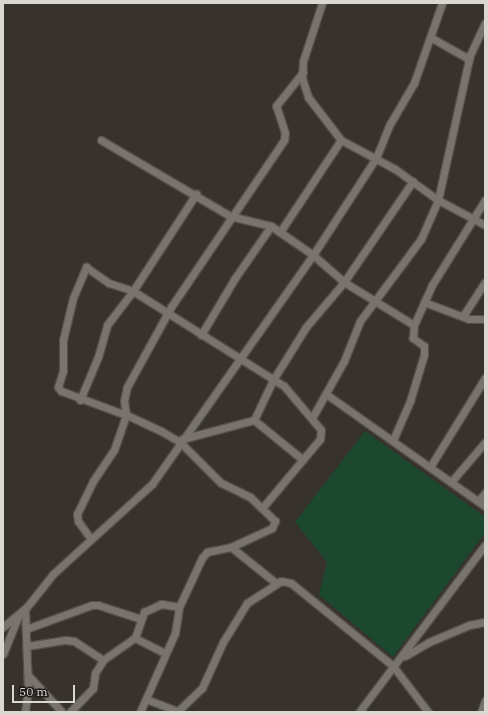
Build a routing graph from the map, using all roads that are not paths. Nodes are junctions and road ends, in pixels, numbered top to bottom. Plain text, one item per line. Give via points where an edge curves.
1 (322, 3) edge
2 (442, 3) edge
3 (485, 23) edge
4 (430, 37) junction
5 (469, 59) junction
6 (303, 72) junction
7 (102, 140) dead end
8 (341, 140) junction
9 (376, 158) junction
10 (413, 181) junction
11 (196, 194) junction
12 (438, 200) junction
13 (485, 200) edge
14 (230, 216) junction
15 (473, 219) junction
16 (485, 224) edge
17 (271, 226) junction
18 (280, 232) junction
19 (313, 255) junction
20 (344, 282) junction
21 (485, 282) edge
22 (133, 291) junction
23 (374, 301) junction
24 (424, 302) junction
25 (169, 315) junction
26 (463, 316) junction
27 (485, 319) edge
28 (414, 325) junction
29 (201, 335) junction
30 (239, 358) junction
31 (485, 378) edge
32 (273, 380) junction
33 (326, 394) junction
34 (80, 400) junction
35 (126, 415) junction
36 (312, 418) junction
37 (254, 420) junction
38 (393, 440) junction
39 (181, 441) junction
40 (485, 442) edge
41 (303, 460) junction
42 (430, 467) junction
43 (451, 482) junction
44 (485, 493) edge
45 (478, 501) junction
46 (485, 506) edge
47 (263, 507) junction
48 (91, 539) junction
49 (485, 545) edge
50 (231, 547) junction
51 (276, 583) junction
52 (179, 607) junction
53 (25, 610) junction
54 (18, 616) junction
55 (141, 619) junction
56 (485, 622) edge
57 (3, 627) edge
58 (26, 629) junction
59 (135, 638) junction
60 (27, 646) junction
61 (164, 653) junction
62 (3, 654) edge
63 (103, 660) junction
64 (395, 664) junction
65 (28, 675) junction
66 (146, 699) junction
67 (485, 701) edge
68 (178, 711) edge
69 (25, 712) edge
70 (62, 712) edge
71 (70, 712) edge
72 (140, 712) edge
73 (359, 712) edge
74 (428, 712) edge
75 (481, 712) edge

1 - 6 street via 303,61
2 - 4 street
3 - 5 street
4 - 5 street
4 - 9 street via 410,92 390,124
5 - 12 street
6 - 8 street via 304,88 308,97
6 - 14 street via 276,106 286,133 284,140
7 - 11 street via 122,150 157,174
8 - 9 street
8 - 18 street
9 - 10 street
9 - 19 street
10 - 12 street
10 - 20 street
11 - 14 street
11 - 22 street
12 - 15 street
12 - 23 street via 421,239
13 - 15 street
14 - 17 street
14 - 25 street
15 - 16 street
15 - 24 street
17 - 18 street
17 - 29 street via 235,278
18 - 19 street
19 - 20 street
19 - 30 street
20 - 23 street
20 - 32 street via 312,318
21 - 26 street
22 - 25 street
22 - 34 street via 107,325 98,357
22 - 34 street via 109,283 86,267 71,302 63,340 62,371 58,387
23 - 28 street
23 - 33 street via 357,325 344,361
24 - 26 street
24 - 28 street
25 - 29 street
25 - 35 street via 127,388 124,401
26 - 27 street
28 - 38 street via 413,338 424,346 424,355 410,401
29 - 30 street
30 - 32 street
30 - 39 street
31 - 42 street
32 - 36 street via 289,389
32 - 37 street
33 - 36 street
33 - 38 street
34 - 35 street
35 - 39 street
35 - 48 street via 114,450 80,504 78,521
36 - 41 street via 322,434
37 - 39 street
37 - 41 street
38 - 42 street
39 - 47 street via 221,483 250,497
39 - 48 street via 152,484
40 - 43 street
41 - 47 street
42 - 43 street
43 - 45 street
44 - 45 street
45 - 46 street
47 - 50 street via 275,521 275,525
48 - 53 street via 53,574
49 - 64 street
50 - 51 street
50 - 52 street via 207,552
51 - 64 street via 291,583
51 - 68 street via 247,603 223,642 202,688
52 - 55 street via 161,604 152,607
52 - 61 street via 175,633
53 - 54 street
53 - 58 street
54 - 57 street
54 - 62 street
55 - 58 street via 92,605
55 - 59 street
56 - 64 street via 469,625 429,642
58 - 60 street
59 - 61 street
59 - 63 street
60 - 63 street via 74,641
60 - 65 street
61 - 66 street
63 - 71 street via 95,672 93,688
64 - 73 street
64 - 74 street
65 - 69 street
65 - 70 street
66 - 68 street
66 - 72 street
67 - 75 street

